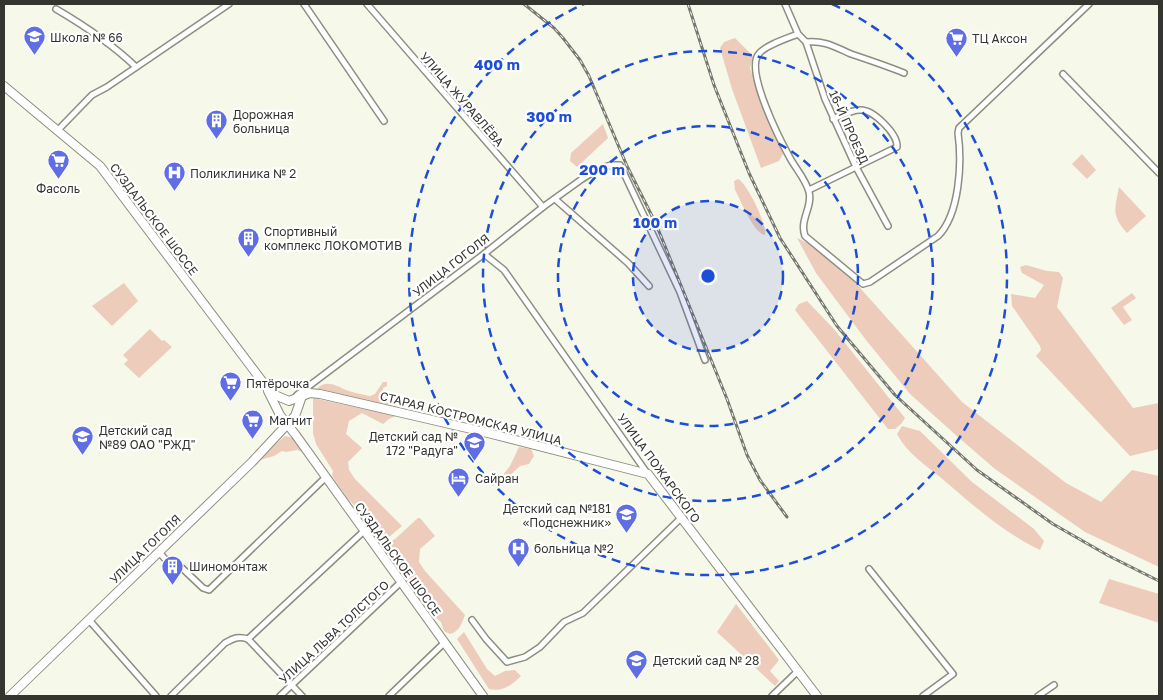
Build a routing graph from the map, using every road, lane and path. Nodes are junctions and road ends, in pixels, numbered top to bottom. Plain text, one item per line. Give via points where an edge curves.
1 (230, 4) edge
2 (304, 4) edge
3 (367, 4) edge
4 (785, 4) edge
5 (1089, 4) edge
6 (56, 9) dead end
7 (798, 34) junction
8 (806, 42) junction
9 (136, 67) junction
10 (904, 72) dead end
11 (1063, 74) dead end
12 (4, 86) edge
13 (833, 119) junction
14 (384, 121) dead end
15 (57, 130) junction
16 (856, 167) junction
17 (1159, 173) edge
18 (809, 190) junction
19 (555, 199) junction
20 (543, 207) junction
21 (888, 226) dead end
22 (484, 254) junction
23 (649, 286) dead end
24 (705, 360) dead end
25 (264, 385) junction
26 (304, 392) junction
27 (289, 401) junction
28 (295, 413) junction
29 (282, 418) junction
30 (295, 434) junction
31 (277, 436) junction
32 (648, 474) junction
33 (326, 477) junction
34 (681, 518) junction
35 (364, 530) junction
36 (158, 552) junction
37 (869, 569) dead end
38 (401, 582) junction
39 (89, 620) junction
40 (472, 620) dead end
41 (248, 639) junction
42 (444, 643) junction
43 (798, 671) junction
44 (1054, 685) dead end
45 (291, 686) junction
46 (10, 696) edge
47 (156, 696) edge
48 (171, 696) edge
49 (280, 696) edge
50 (302, 696) edge
51 (389, 696) edge
52 (483, 696) edge
53 (772, 696) edge
54 (817, 696) edge
55 (924, 696) edge
56 (1038, 696) edge

1 - 9 street
2 - 14 street
3 - 20 street, УЛИЦА ЖУРАВЛЁВА
4 - 7 street
5 - 18 street via 959,128 957,185 952,212 944,230 870,282 863,284 805,236 802,228
6 - 9 street via 116,48
7 - 8 street, 16-Й ПРОЕЗД
7 - 18 street via 759,53 755,68 769,115
8 - 10 street via 830,44
8 - 13 street, 16-Й ПРОЕЗД
9 - 15 street via 92,95
11 - 17 street
12 - 15 street, СУЗДАЛЬСКОЕ ШОССЕ
13 - 16 street, 16-Й ПРОЕЗД
13 - 16 street via 858,110 874,114 895,138 895,148
15 - 25 street, СУЗДАЛЬСКОЕ ШОССЕ via 100,166
16 - 18 street
16 - 21 street, 16-Й ПРОЕЗД
19 - 20 street, УЛИЦА ГОГОЛЯ
19 - 23 street via 628,263
19 - 24 street, УЛИЦА ГОГОЛЯ via 598,169 620,165 680,292
20 - 22 street, УЛИЦА ГОГОЛЯ
22 - 26 street, УЛИЦА ГОГОЛЯ
22 - 32 street, УЛИЦА ПОЖАРСКОГО via 504,270
25 - 27 street, СУЗДАЛЬСКОЕ ШОССЕ
25 - 29 street, СУЗДАЛЬСКОЕ ШОССЕ
26 - 27 street, СТАРАЯ КОСТРОМСКАЯ УЛИЦА
26 - 28 street, УЛИЦА ГОГОЛЯ
26 - 32 street, СТАРАЯ КОСТРОМСКАЯ УЛИЦА via 489,433
27 - 28 street via 294,404
27 - 29 street via 280,405
28 - 29 street via 286,420
28 - 30 street
29 - 30 street, СУЗДАЛЬСКОЕ ШОССЕ
29 - 31 street, УЛИЦА ГОГОЛЯ
30 - 31 street via 286,431
30 - 33 street, СУЗДАЛЬСКОЕ ШОССЕ
31 - 36 street, УЛИЦА ГОГОЛЯ
32 - 34 street, УЛИЦА ПОЖАРСКОГО
33 - 35 street, СУЗДАЛЬСКОЕ ШОССЕ
33 - 36 street via 207,590 182,568 171,566
34 - 40 street via 583,613 564,622 540,647 525,657 507,662
34 - 43 street, УЛИЦА ПОЖАРСКОГО
35 - 38 street, СУЗДАЛЬСКОЕ ШОССЕ
35 - 41 street
36 - 39 street, УЛИЦА ГОГОЛЯ
37 - 55 street via 953,674
38 - 42 street, СУЗДАЛЬСКОЕ ШОССЕ
38 - 45 street, УЛИЦА ЛЬВА ТОЛСТОГО
39 - 46 street, УЛИЦА ГОГОЛЯ
39 - 47 street
41 - 45 street
41 - 48 street via 234,638 226,643
42 - 51 street
42 - 52 street, СУЗДАЛЬСКОЕ ШОССЕ
43 - 53 street
43 - 54 street, УЛИЦА ПОЖАРСКОГО
44 - 56 street
45 - 49 street, УЛИЦА ЛЬВА ТОЛСТОГО
45 - 50 street

